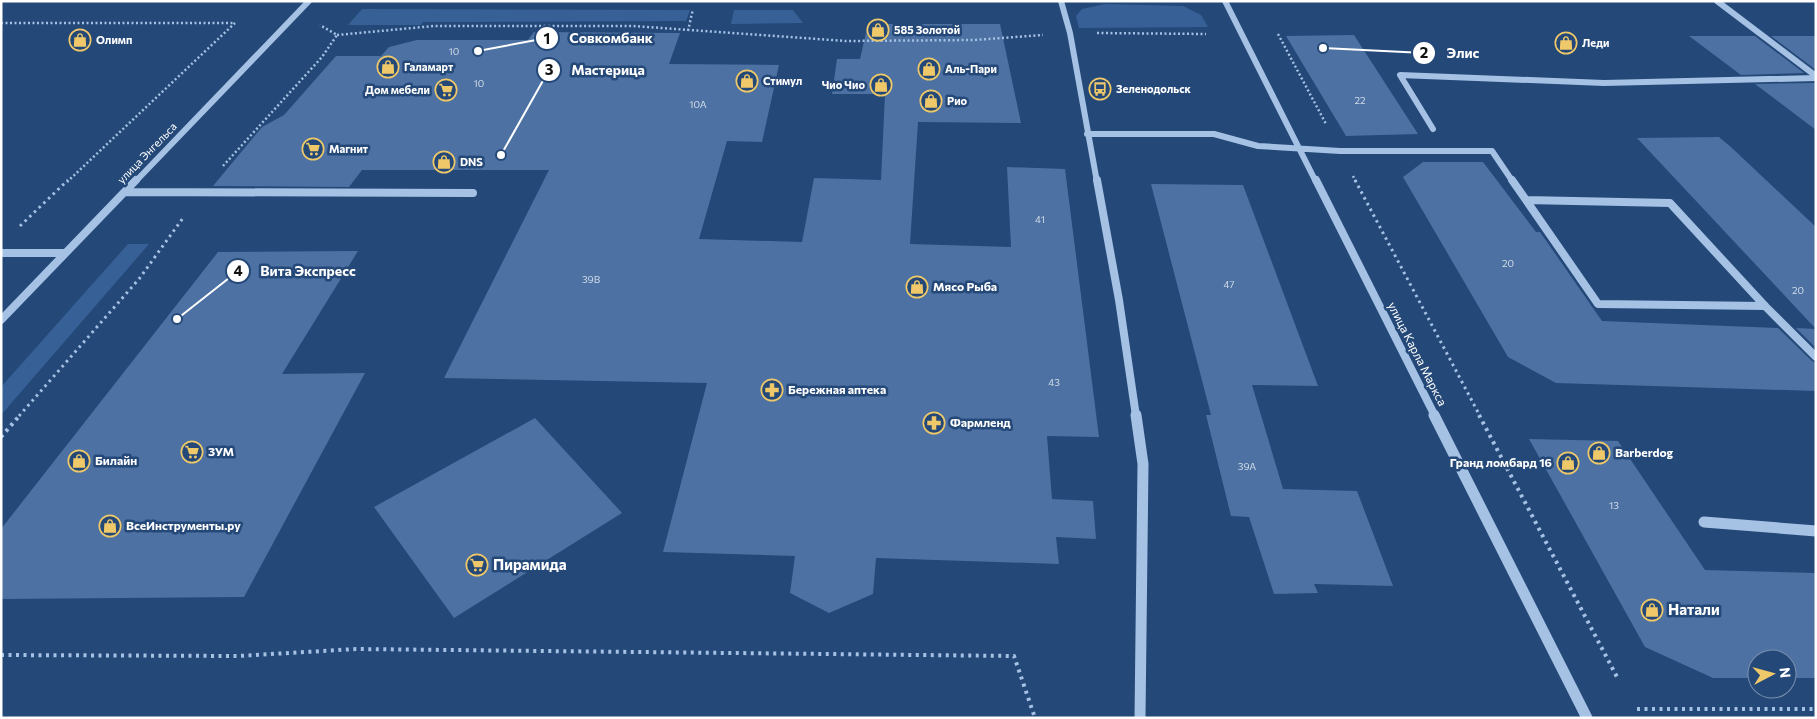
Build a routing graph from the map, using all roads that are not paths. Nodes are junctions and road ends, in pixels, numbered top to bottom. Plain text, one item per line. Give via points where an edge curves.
1 (309, 1) edge
2 (1061, 1) edge
3 (1225, 1) edge
4 (1717, 1) edge
5 (1816, 77) edge
6 (1433, 129) dead end
7 (1087, 134) junction
8 (1299, 147) junction
9 (125, 192) junction
10 (472, 193) dead end
11 (1526, 200) junction
12 (1, 253) edge
13 (65, 254) junction
14 (1765, 306) junction
15 (1, 320) edge
16 (1816, 357) edge
17 (1704, 522) dead end
18 (1816, 531) edge
19 (1140, 718) edge
20 (1587, 718) edge

1 - 9 street, улица Энгельса
2 - 7 street via 1070,33
3 - 8 street, улица Карла Маркса
4 - 5 street
5 - 6 street via 1604,83 1400,75
7 - 8 street via 1214,134 1258,146
7 - 19 street via 1119,300 1143,464
8 - 11 street via 1340,151 1492,151
8 - 20 street, улица Карла Маркса
9 - 10 street
9 - 13 street, улица Энгельса
11 - 14 street via 1670,202
11 - 14 street via 1598,304
12 - 13 street
13 - 15 street, улица Энгельса
14 - 16 street
17 - 18 street

